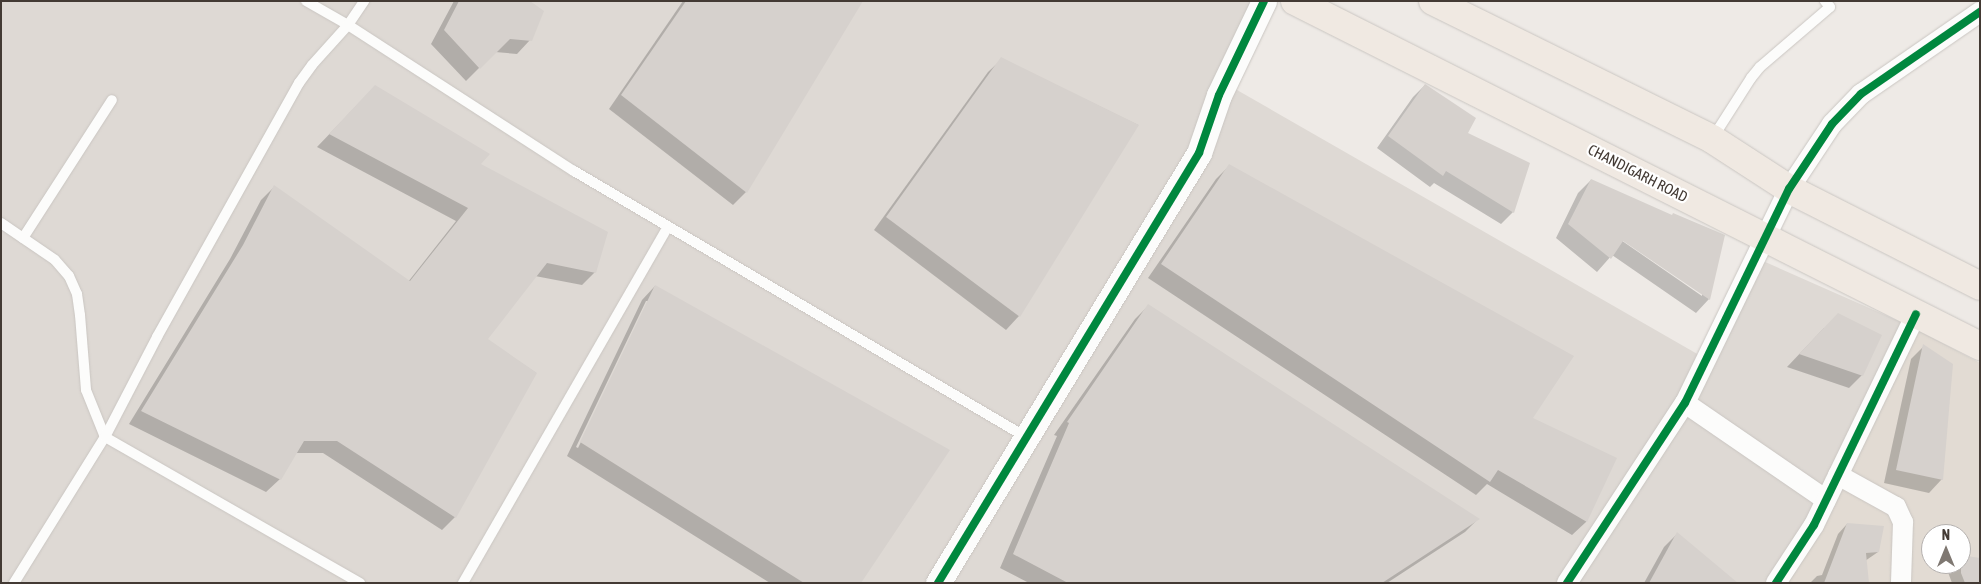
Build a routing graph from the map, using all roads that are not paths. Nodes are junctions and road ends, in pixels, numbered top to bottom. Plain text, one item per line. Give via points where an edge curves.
1 (306, 1) edge
2 (364, 1) edge
3 (1264, 1) edge
4 (1295, 1) edge
5 (1434, 1) edge
6 (1831, 3) edge
7 (1980, 12) edge
8 (348, 25) junction
9 (112, 100) dead end
10 (1712, 139) junction
11 (1789, 189) junction
12 (1, 223) edge
13 (668, 227) junction
14 (1766, 236) junction
15 (23, 238) junction
16 (1980, 286) edge
17 (1916, 314) junction
18 (1980, 346) edge
19 (1685, 403) junction
20 (105, 437) junction
21 (1026, 437) junction
22 (1838, 476) junction
23 (1826, 500) junction
24 (14, 583) edge
25 (360, 583) edge
26 (463, 583) edge
27 (938, 583) edge
28 (1567, 583) edge
29 (1776, 583) edge
30 (1901, 583) edge

1 - 8 lane
2 - 8 lane
3 - 21 street via 1219,95 1199,153
4 - 14 main road, CHANDIGARH ROAD
5 - 10 main road
6 - 10 lane via 1750,78
7 - 11 street via 1846,107
8 - 13 lane via 574,171
8 - 20 lane via 299,83
9 - 15 lane
10 - 11 main road
11 - 14 street
11 - 16 main road
12 - 15 lane
13 - 21 lane
13 - 26 lane
14 - 17 main road, CHANDIGARH ROAD
14 - 19 street
15 - 20 lane via 56,260 69,276 77,294 86,390
17 - 18 main road, CHANDIGARH ROAD
17 - 22 street
19 - 23 street
19 - 28 street
20 - 24 lane
20 - 25 lane
21 - 27 street
22 - 23 street
22 - 30 street via 1896,507 1903,522
23 - 29 street via 1808,537

